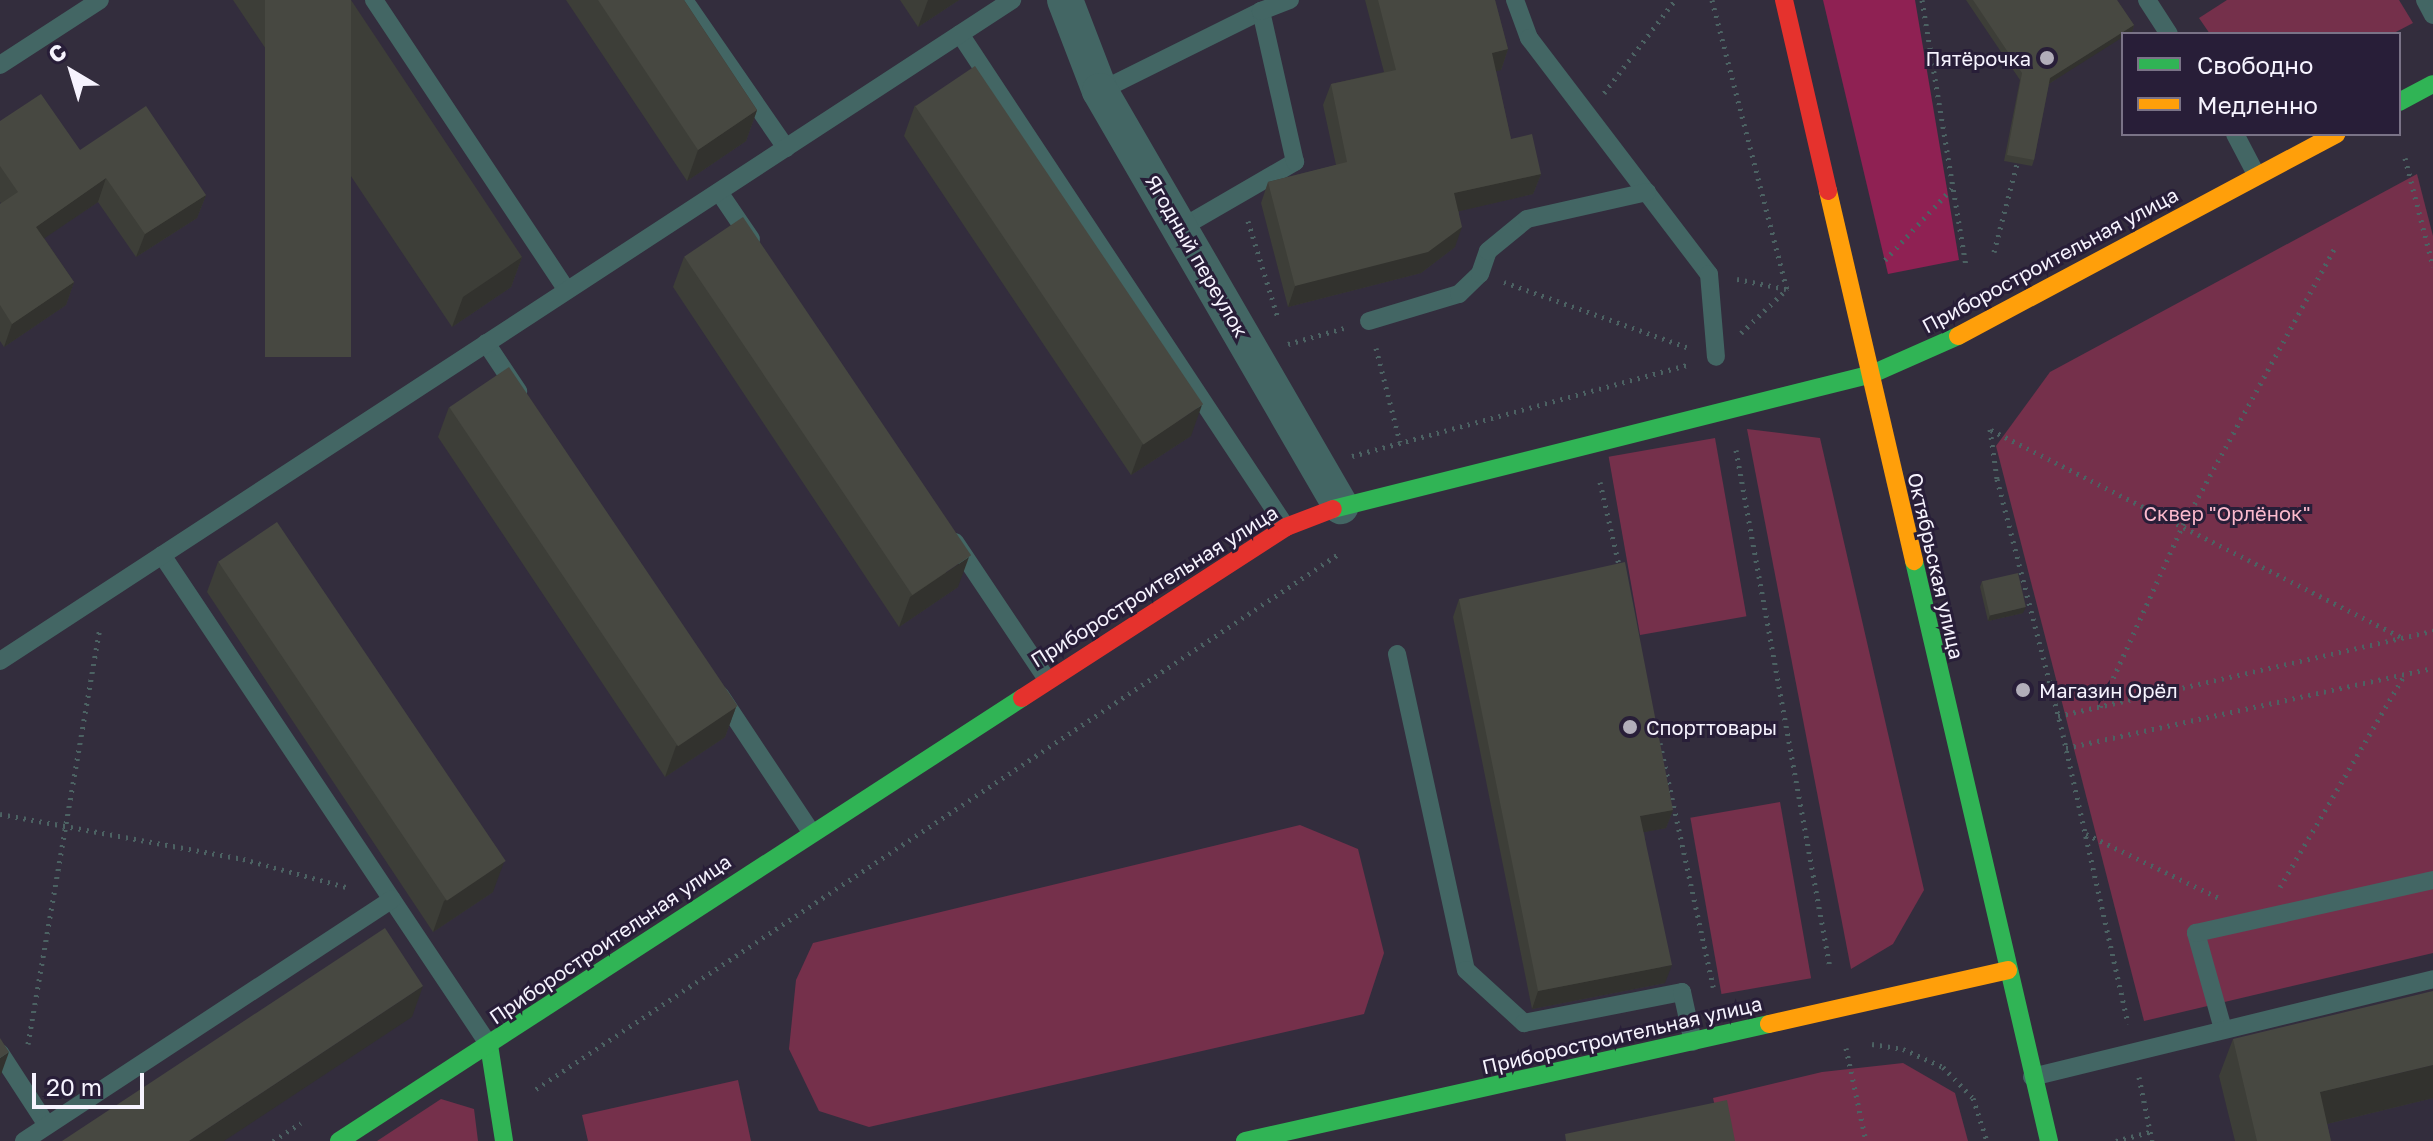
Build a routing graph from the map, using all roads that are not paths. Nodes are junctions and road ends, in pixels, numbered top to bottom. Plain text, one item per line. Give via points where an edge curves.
1 (100, 0) edge
2 (374, 0) edge
3 (684, 0) edge
4 (1011, 0) edge
5 (1065, 0) edge
6 (1290, 0) edge
7 (1515, 0) edge
8 (1784, 0) edge
9 (2147, 0) edge
10 (2425, 0) edge
11 (1261, 11) junction
12 (2433, 15) edge
13 (2168, 32) edge
14 (960, 34) junction
15 (0, 65) edge
16 (2431, 89) edge
17 (1100, 91) junction
18 (2401, 101) edge
19 (2236, 136) edge
20 (2333, 136) edge
21 (786, 148) junction
22 (2257, 176) junction
23 (719, 192) junction
24 (1647, 192) junction
25 (1181, 228) junction
26 (763, 258) edge
27 (567, 290) junction
28 (1369, 321) road end
29 (486, 343) junction
30 (1716, 357) road end
31 (1872, 374) junction
32 (530, 409) edge
33 (1341, 506) junction
34 (941, 521) edge
35 (1286, 527) junction
36 (162, 555) junction
37 (1397, 654) dead end
38 (0, 661) edge
39 (706, 673) edge
40 (1046, 678) junction
41 (811, 832) junction
42 (2433, 880) edge
43 (392, 899) junction
44 (2008, 970) junction
45 (2433, 979) edge
46 (2223, 1029) junction
47 (1693, 1042) junction
48 (489, 1045) junction
49 (0, 1053) edge
50 (2032, 1077) junction
51 (47, 1125) junction
52 (24, 1141) edge
53 (339, 1141) edge
54 (504, 1141) edge
55 (1245, 1141) edge
56 (2049, 1141) edge

1 - 15 lane
2 - 27 lane
3 - 21 lane
4 - 14 lane
5 - 17 street, Ягодный переулок
6 - 11 lane
7 - 24 lane via 1529,38
8 - 31 main road, Октябрьская улица
9 - 13 lane
10 - 12 lane
11 - 17 lane
11 - 25 lane via 1295,162
14 - 21 lane
14 - 35 lane
16 - 18 main road
17 - 25 street, Ягодный переулок
19 - 22 lane
20 - 22 main road, Приборостроительная улица
21 - 23 lane
22 - 31 main road, Приборостроительная улица via 1976,328
23 - 26 lane
23 - 27 lane
24 - 28 lane via 1527,219 1488,251 1480,274 1459,294
24 - 30 lane via 1709,274
25 - 33 street, Ягодный переулок
27 - 29 lane
29 - 32 lane
29 - 36 lane
31 - 33 main road, Приборостроительная улица
31 - 44 main road, Октябрьская улица
33 - 35 main road, Приборостроительная улица
34 - 40 lane
35 - 40 main road, Приборостроительная улица
36 - 38 lane
36 - 43 lane
37 - 47 lane via 1466,970 1524,1023 1682,992
39 - 41 lane
40 - 41 main road, Приборостроительная улица
41 - 48 main road, Приборостроительная улица
42 - 46 lane via 2196,933
43 - 48 lane
43 - 51 lane
44 - 47 main road, Приборостроительная улица
44 - 50 main road, Октябрьская улица
45 - 46 lane
46 - 50 lane
47 - 55 main road, Приборостроительная улица
48 - 53 main road, Приборостроительная улица
48 - 54 main road
49 - 51 lane
50 - 56 main road, Октябрьская улица
51 - 52 lane

